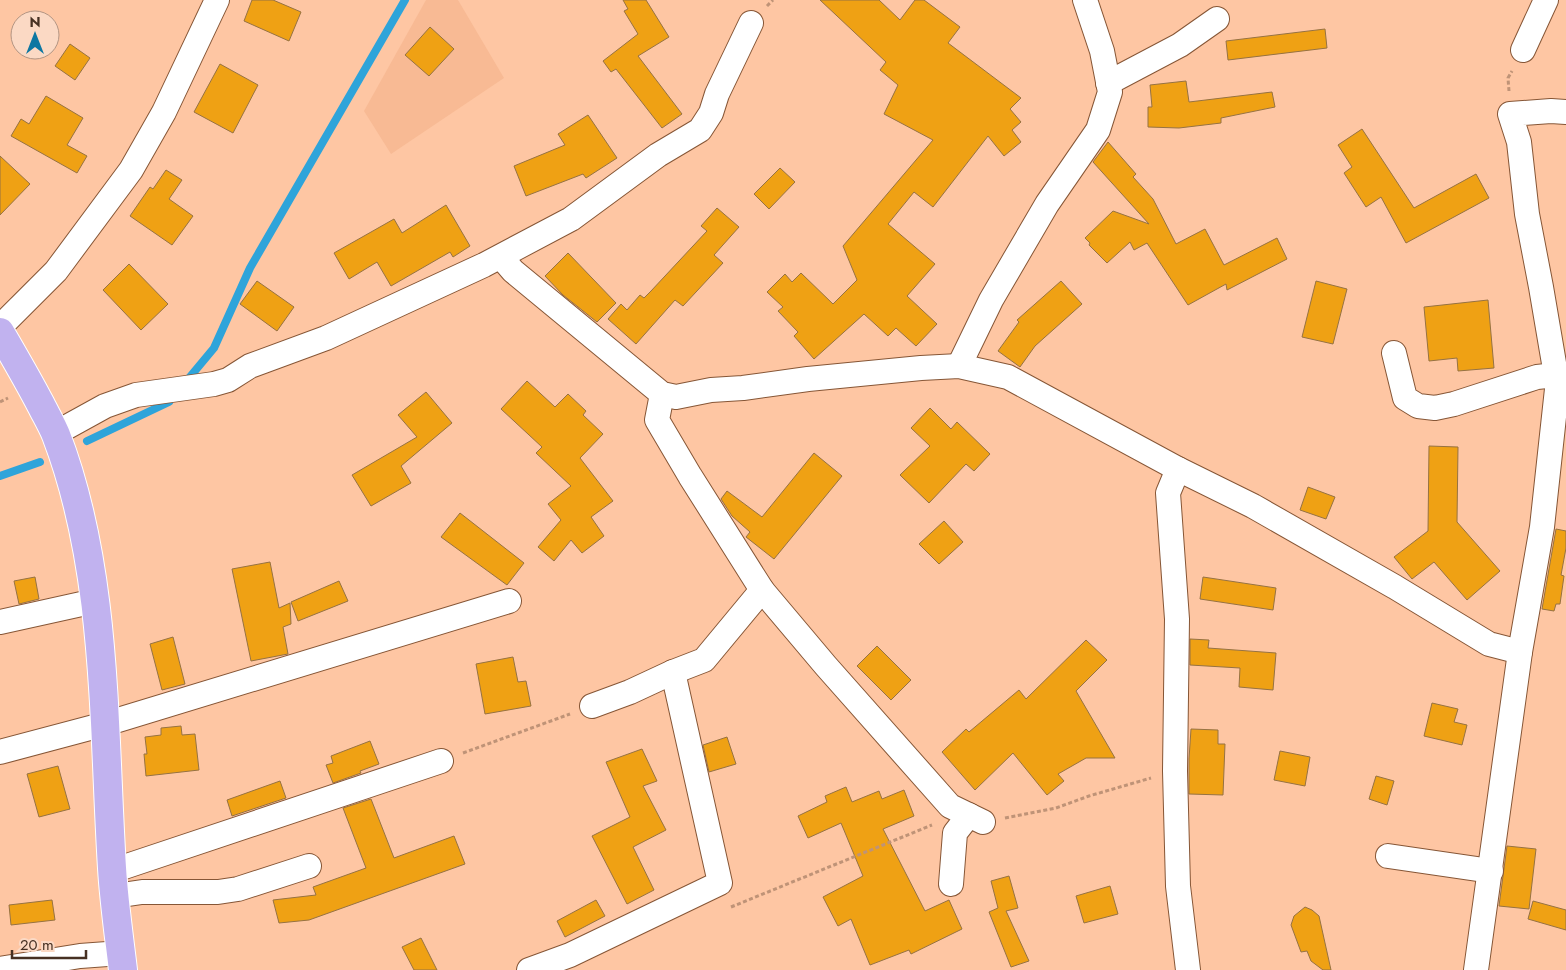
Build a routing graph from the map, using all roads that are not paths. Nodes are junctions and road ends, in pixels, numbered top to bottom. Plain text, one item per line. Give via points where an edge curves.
1 (217, 0) edge
2 (1085, 0) edge
3 (1546, 0) edge
4 (1217, 19) dead end
5 (750, 23) dead end
6 (1522, 50) road end
7 (1108, 82) junction
8 (1566, 112) edge
9 (501, 257) junction
10 (0, 328) edge
11 (0, 332) edge
12 (1394, 353) dead end
13 (959, 366) junction
14 (1556, 376) junction
15 (662, 394) junction
16 (1561, 398) edge
17 (56, 433) junction
18 (1178, 469) junction
19 (1556, 486) edge
20 (762, 590) junction
21 (95, 602) junction
22 (509, 602) dead end
23 (0, 622) edge
24 (1520, 652) junction
25 (673, 672) junction
26 (592, 706) road end
27 (105, 724) junction
28 (0, 752) edge
29 (441, 761) road end
30 (1388, 856) dead end
31 (310, 866) dead end
32 (1491, 871) junction
33 (113, 883) junction
34 (951, 884) dead end
35 (122, 962) edge
36 (0, 969) edge
37 (529, 970) edge
38 (1188, 970) edge
39 (1476, 970) edge

1 - 10 street via 164,112 132,170 56,271
2 - 7 street via 1102,51
3 - 6 street
4 - 7 street via 1180,45
5 - 9 street via 711,113 700,130 658,155 572,219
7 - 13 street via 1110,92 1098,130 1047,204 991,300
8 - 14 street via 1510,114 1519,142 1527,214
9 - 15 street via 513,271
9 - 17 street via 326,338 250,366 228,380 136,395 105,406
11 - 17 main road
12 - 14 street via 1405,398 1418,406 1435,408 1454,404 1537,377
13 - 15 street via 808,379 711,390 676,398
13 - 18 street via 1008,378
14 - 16 street
15 - 20 street via 657,420
16 - 19 street
17 - 21 main road via 86,539
18 - 24 street via 1253,506 1489,644
18 - 38 street via 1168,492 1177,619 1175,771 1178,886
19 - 24 street via 1542,527
20 - 25 street via 704,660
20 - 34 street via 826,666 967,814 955,833
21 - 23 street
21 - 27 main road
22 - 27 street
24 - 32 street
25 - 26 street
25 - 37 street via 720,883 570,955
27 - 28 street
27 - 33 main road
29 - 33 street
30 - 32 street
31 - 33 street via 238,889 218,892 142,892
32 - 39 street
33 - 35 main road
35 - 36 street via 80,956

